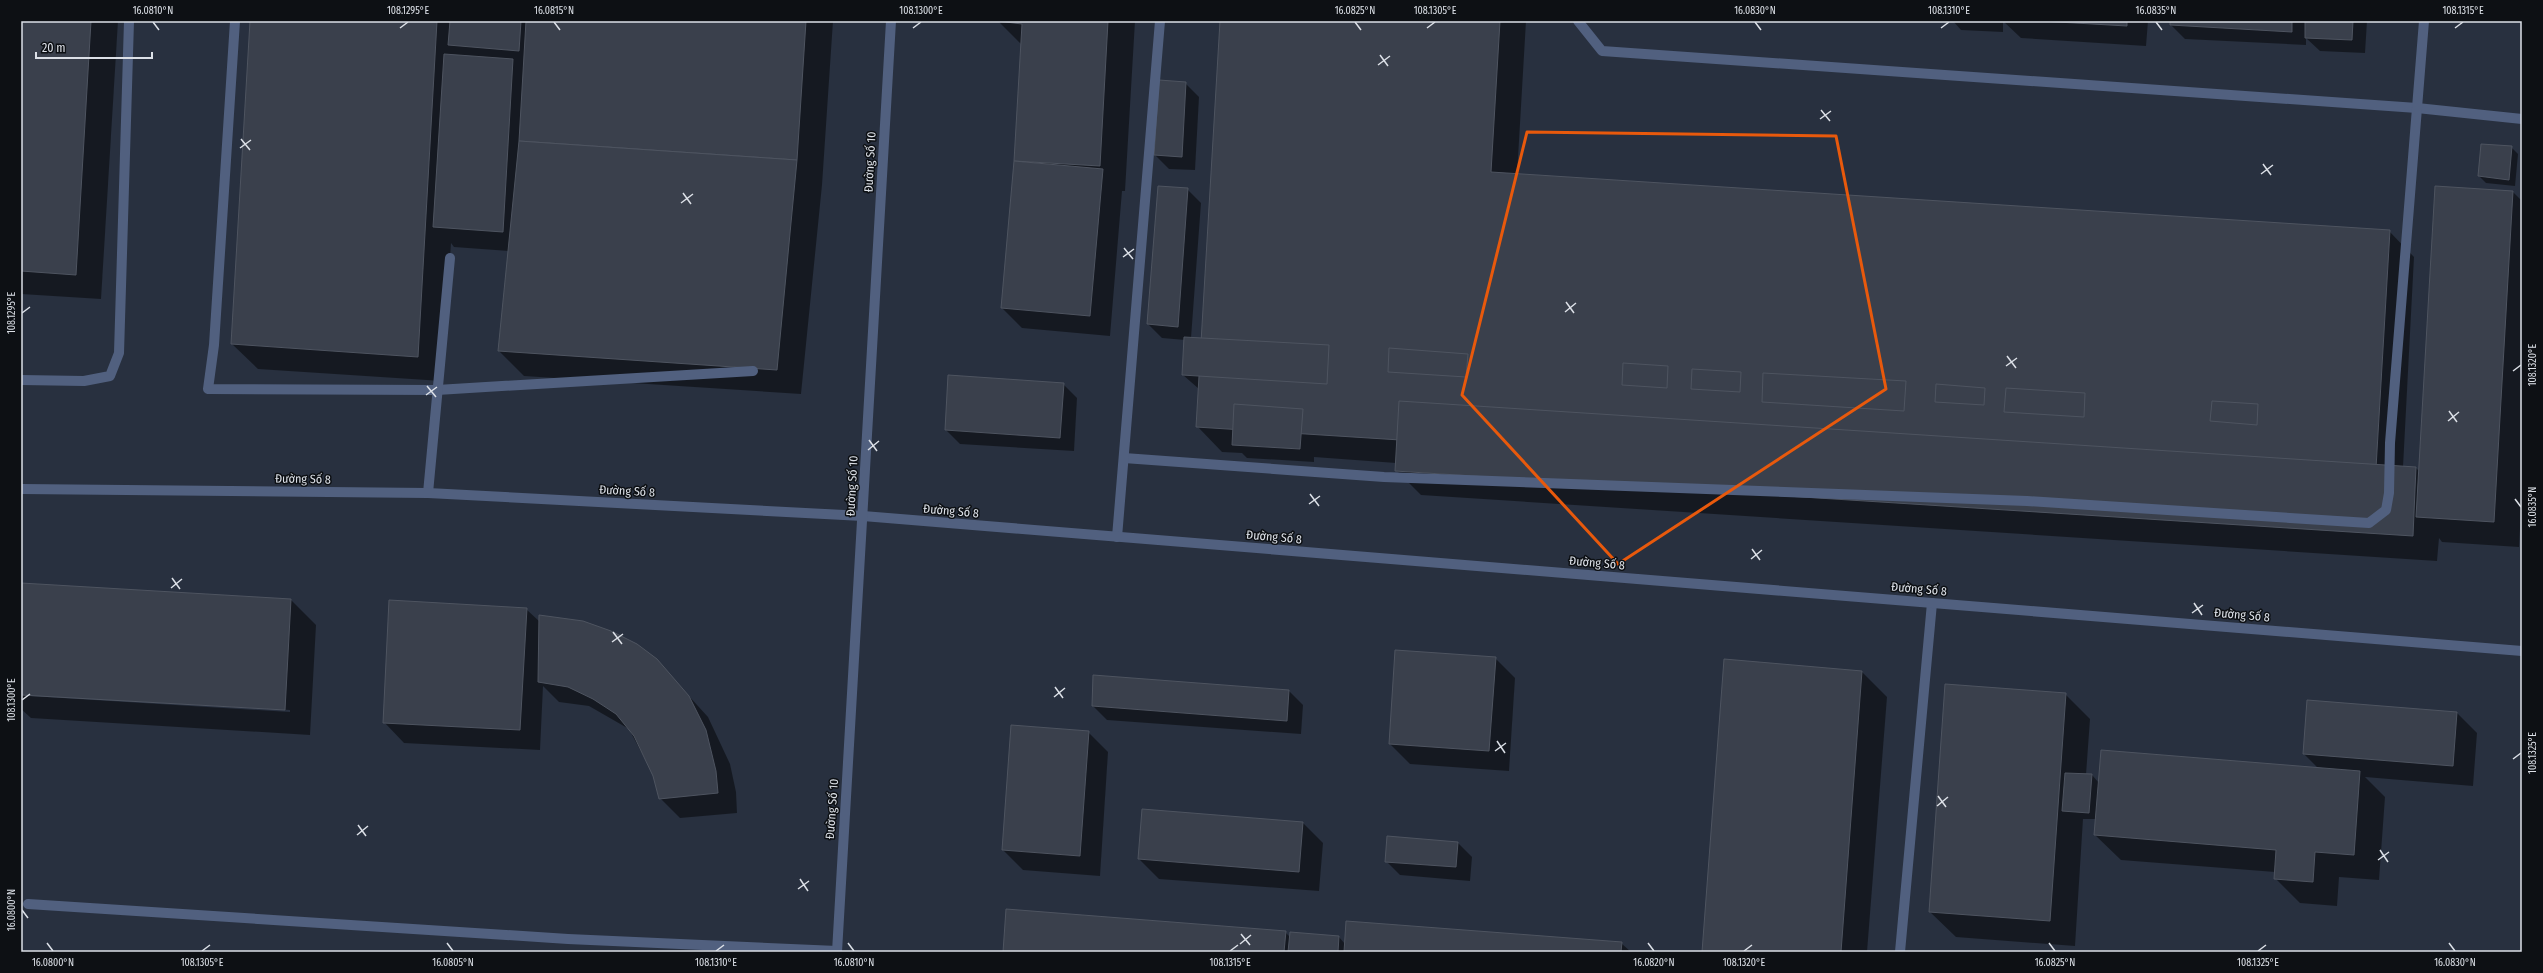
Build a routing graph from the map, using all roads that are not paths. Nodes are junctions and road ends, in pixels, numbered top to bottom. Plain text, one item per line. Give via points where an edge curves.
1 (129, 21) edge
2 (235, 21) edge
3 (891, 21) edge
4 (1160, 21) edge
5 (1578, 21) edge
6 (2424, 21) edge
7 (2417, 108) junction
8 (2522, 119) edge
9 (450, 258) dead end
10 (754, 371) dead end
11 (21, 380) edge
12 (437, 390) junction
13 (1124, 458) junction
14 (21, 489) edge
15 (428, 493) junction
16 (863, 516) junction
17 (1117, 537) junction
18 (1932, 603) junction
19 (2522, 651) edge
20 (28, 904) dead end
21 (837, 951) edge
22 (1900, 952) edge

1 - 11 street via 119,352 110,376 84,381
2 - 12 street via 214,345 208,389
3 - 16 street, Đường Số 10
4 - 13 street
5 - 7 street via 1602,51
6 - 7 street
7 - 8 street
7 - 13 street via 2390,443 2389,493 2386,510 2369,523 2027,501 1376,477
9 - 12 street
10 - 12 street
12 - 15 street
13 - 17 street
14 - 15 street, Đường Số 8
15 - 16 street, Đường Số 8
16 - 17 street, Đường Số 8
16 - 21 street, Đường Số 10
17 - 18 street, Đường Số 8
18 - 19 street, Đường Số 8
18 - 22 street
20 - 21 street via 568,939

